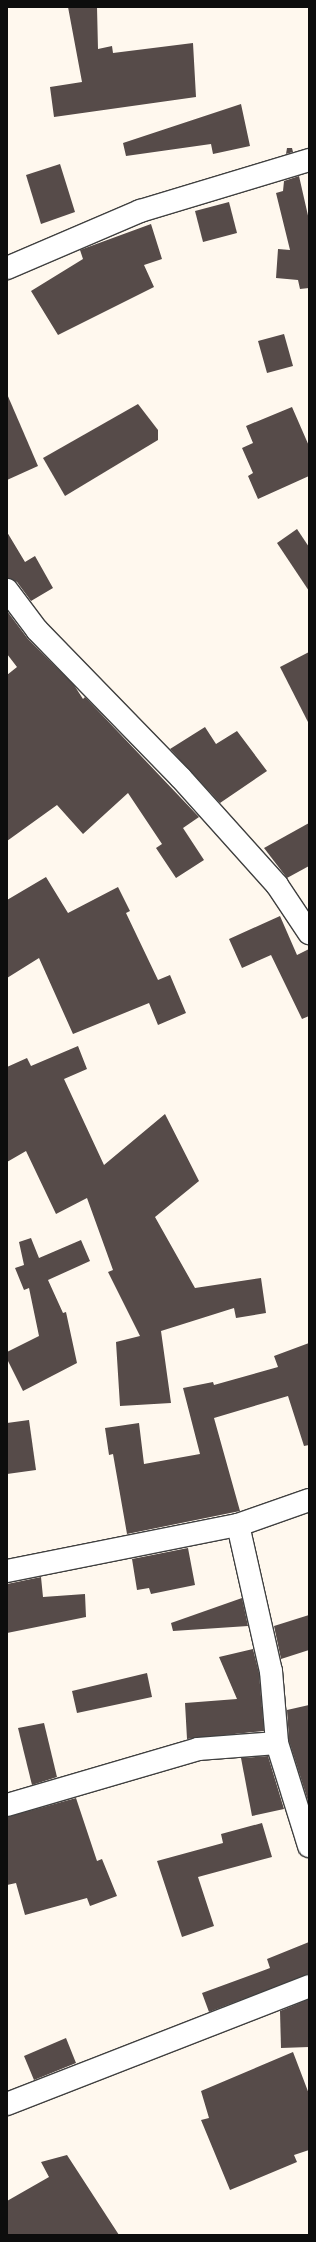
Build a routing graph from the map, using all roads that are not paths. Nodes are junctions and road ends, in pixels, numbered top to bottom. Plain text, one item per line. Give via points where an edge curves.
1 (309, 160) edge
2 (7, 268) edge
3 (7, 590) edge
4 (309, 933) edge
5 (309, 1500) edge
6 (238, 1525) junction
7 (7, 1571) edge
8 (278, 1743) junction
9 (7, 1805) edge
10 (309, 1846) edge
11 (309, 1986) edge
12 (7, 2104) edge

1 - 2 street via 140,211
3 - 4 street via 38,630 181,778 277,885
5 - 6 street
6 - 7 street
6 - 8 street via 271,1671
8 - 9 street via 198,1749
8 - 10 street
11 - 12 street

